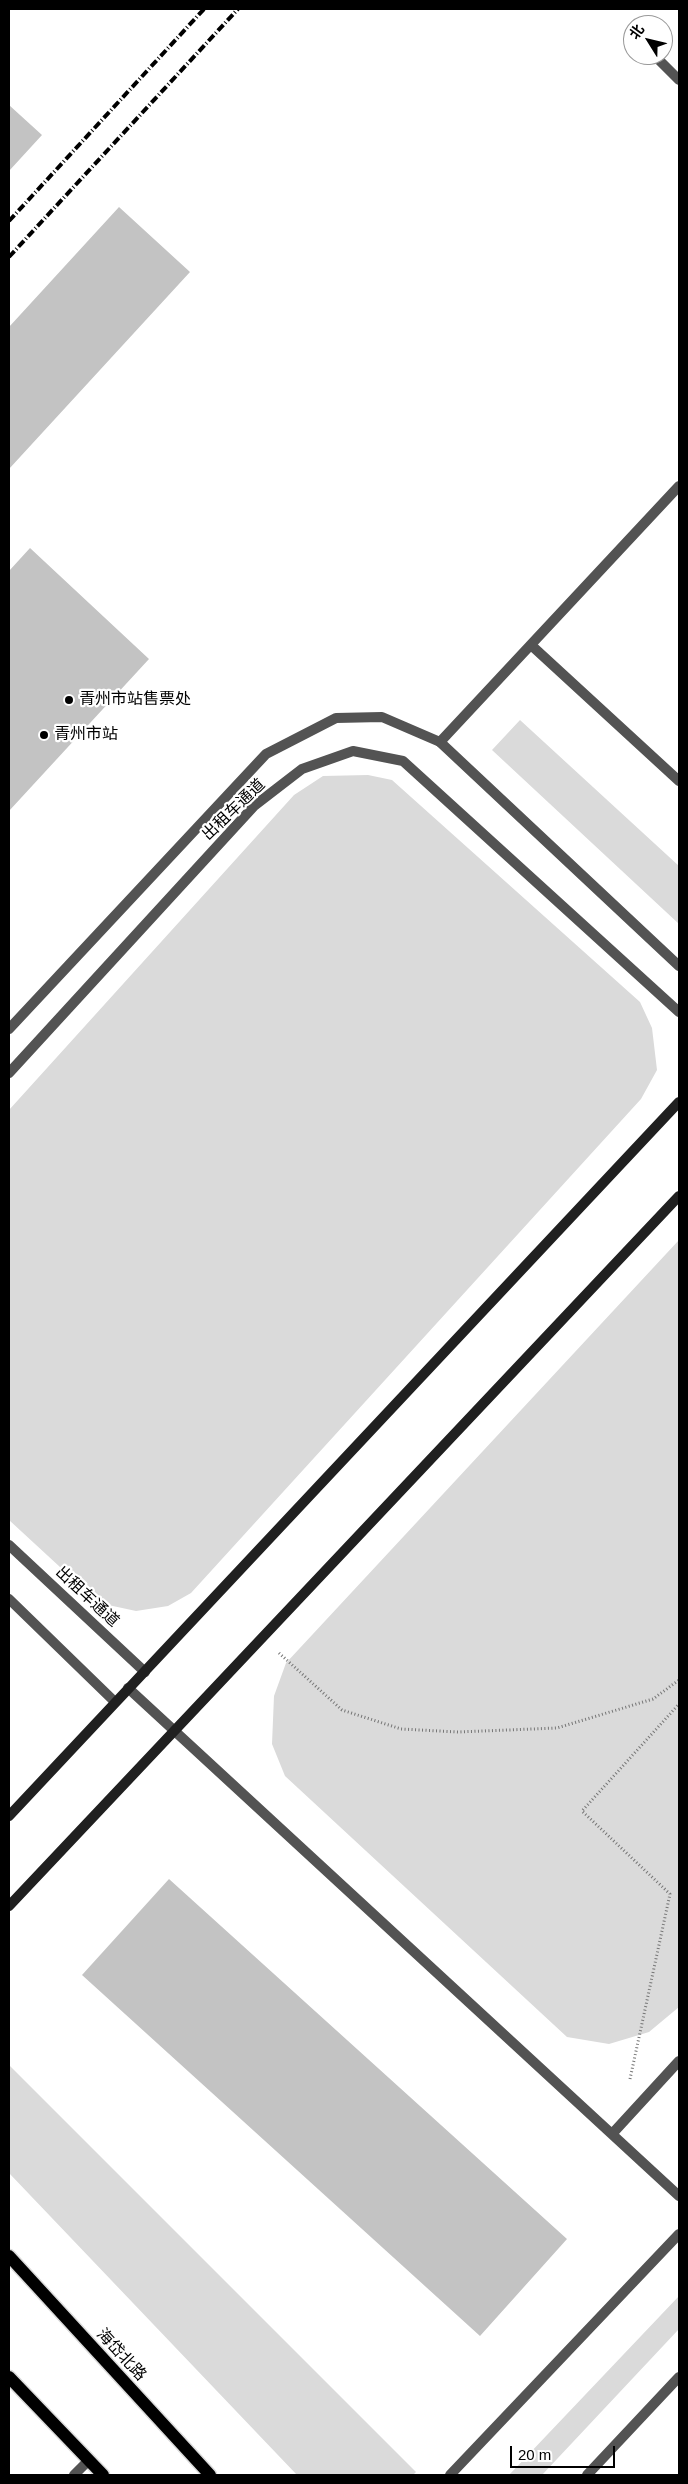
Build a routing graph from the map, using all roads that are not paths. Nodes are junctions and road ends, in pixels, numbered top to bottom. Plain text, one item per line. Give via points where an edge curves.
1 (664, 65) edge
2 (679, 80) edge
3 (679, 486) edge
4 (531, 645) junction
5 (440, 742) junction
6 (679, 781) edge
7 (679, 966) edge
8 (679, 1012) edge
9 (9, 1029) edge
10 (9, 1072) edge
11 (679, 1102) edge
12 (679, 1196) edge
13 (9, 1544) edge
14 (9, 1599) edge
15 (145, 1672) junction
16 (128, 1688) junction
17 (115, 1702) junction
18 (174, 1731) junction
19 (9, 1816) edge
20 (9, 1906) edge
21 (679, 2061) edge
22 (612, 2134) junction
23 (679, 2196) edge
24 (679, 2234) edge
25 (9, 2256) edge
26 (9, 2377) edge
27 (679, 2377) edge
28 (88, 2460) junction
29 (74, 2475) edge
30 (103, 2475) edge
31 (210, 2475) edge
32 (450, 2475) edge
33 (587, 2475) edge

1 - 2 street
3 - 4 street
4 - 5 street
4 - 6 street
5 - 7 street
5 - 9 street via 382,717 336,718 266,754
8 - 10 street, 出租车通道 via 403,761 353,751 302,769 254,806
11 - 15 main road
12 - 18 main road
13 - 15 street, 出租车通道
14 - 17 street
15 - 16 main road
16 - 17 main road
16 - 18 street
17 - 19 main road
18 - 20 main road
18 - 22 street
21 - 22 street
22 - 23 street
24 - 32 street
25 - 31 main road, 海岱北路
26 - 28 main road
27 - 33 street
28 - 29 street
28 - 30 main road

